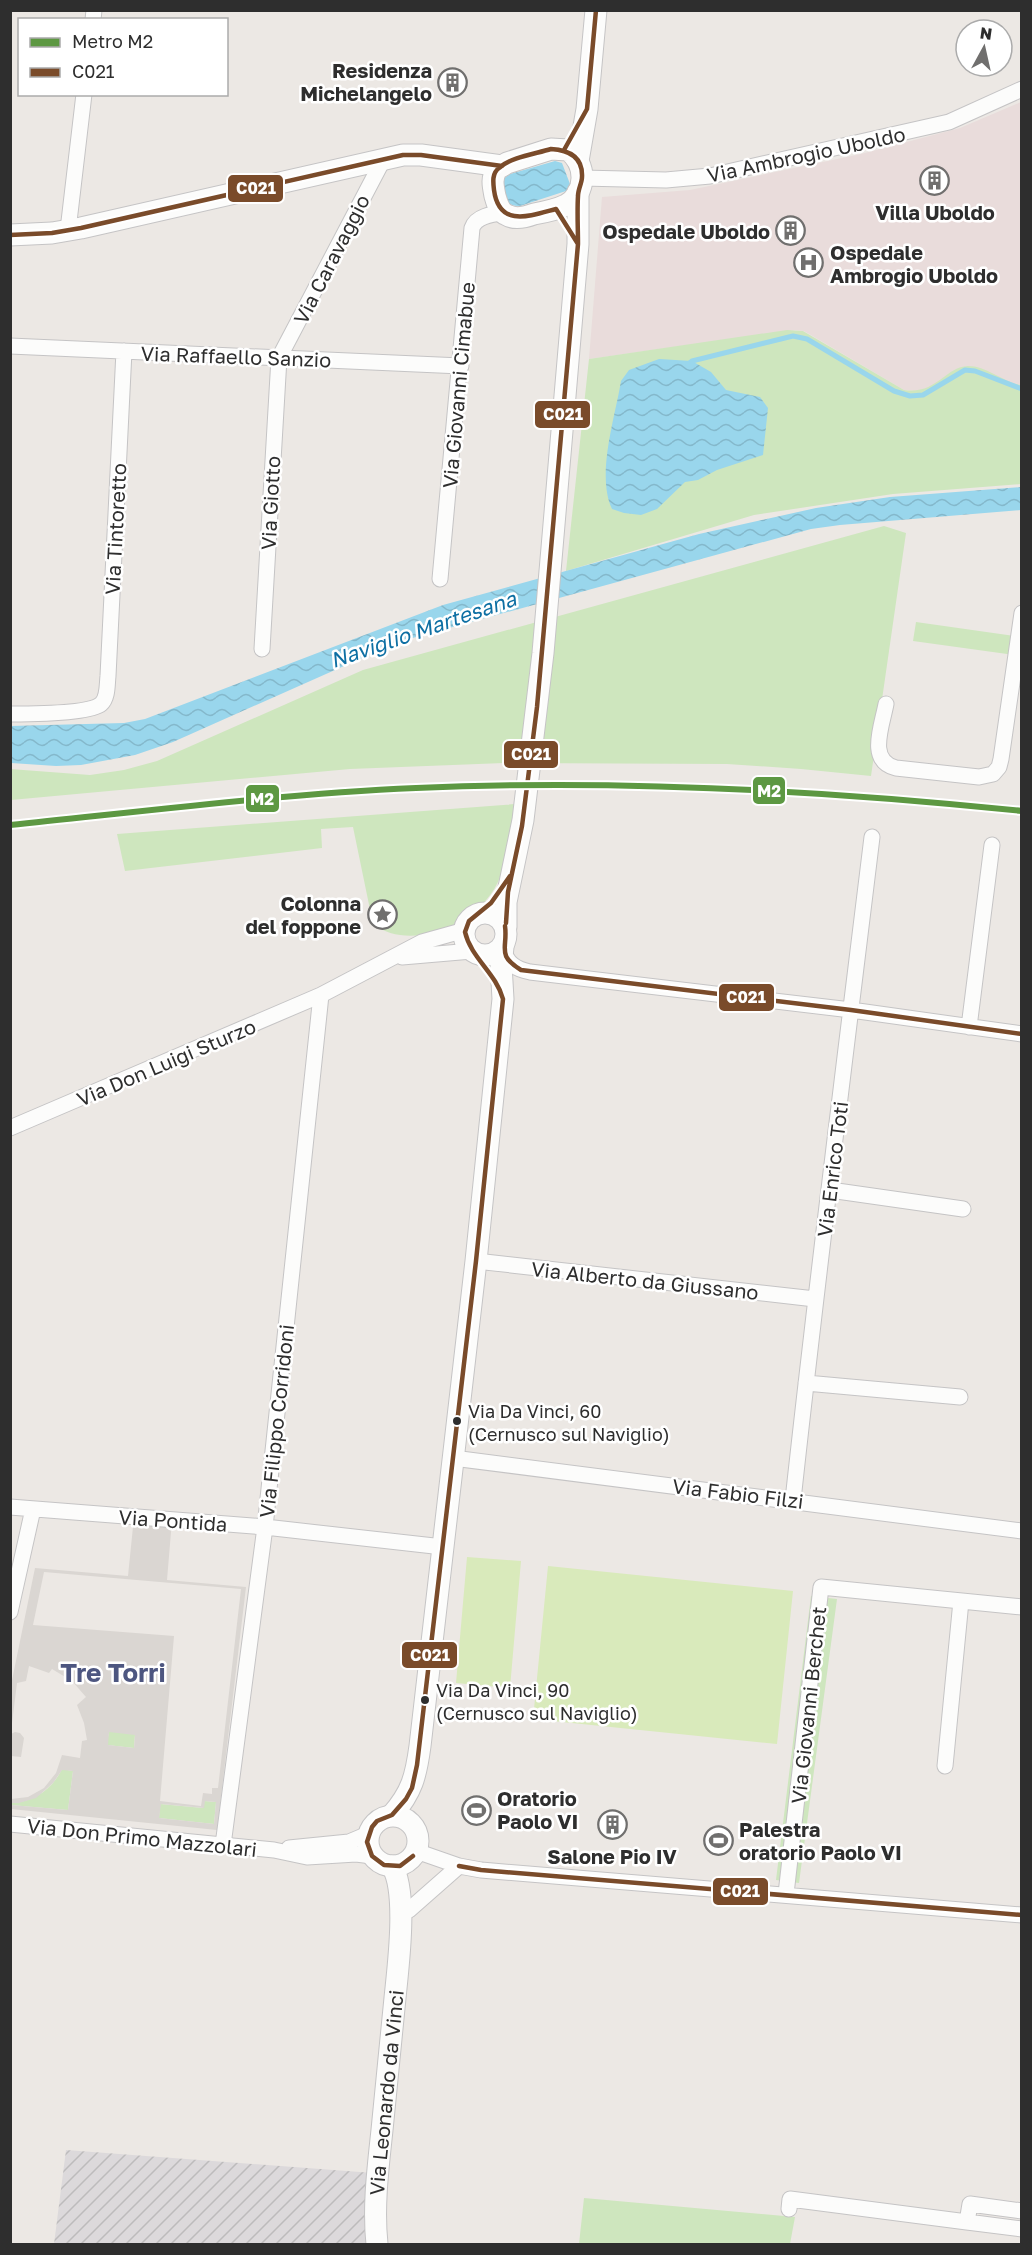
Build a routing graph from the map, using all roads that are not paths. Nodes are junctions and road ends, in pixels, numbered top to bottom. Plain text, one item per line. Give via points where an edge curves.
1 (596, 10) edge
2 (1022, 89) edge
3 (84, 96) edge
4 (382, 160) junction
5 (575, 170) junction
6 (497, 174) junction
7 (556, 209) junction
8 (503, 213) junction
9 (68, 230) junction
10 (10, 235) edge
11 (578, 244) junction
12 (10, 346) edge
13 (124, 351) junction
14 (279, 358) junction
15 (461, 366) junction
16 (440, 579) dead end
17 (1022, 613) edge
18 (1019, 647) edge
19 (262, 649) dead end
20 (886, 704) dead end
21 (10, 714) edge
22 (872, 837) dead end
23 (992, 845) dead end
24 (510, 876) junction
25 (480, 914) junction
26 (465, 930) junction
27 (504, 937) junction
28 (474, 952) junction
29 (390, 958) junction
30 (502, 988) junction
31 (321, 995) junction
32 (851, 1010) junction
33 (969, 1027) junction
34 (1022, 1034) edge
35 (10, 1128) edge
36 (830, 1190) junction
37 (963, 1209) dead end
38 (476, 1261) junction
39 (814, 1304) junction
40 (806, 1383) junction
41 (960, 1397) dead end
42 (453, 1458) junction
43 (793, 1500) junction
44 (10, 1507) edge
45 (33, 1509) junction
46 (265, 1527) junction
47 (1022, 1531) edge
48 (443, 1546) junction
49 (962, 1601) junction
50 (1022, 1606) edge
51 (10, 1612) edge
52 (417, 1765) junction
53 (945, 1766) dead end
54 (392, 1815) junction
55 (10, 1824) edge
56 (416, 1829) junction
57 (368, 1834) junction
58 (223, 1845) junction
59 (274, 1850) junction
60 (415, 1854) junction
61 (372, 1856) junction
62 (392, 1866) junction
63 (459, 1866) junction
64 (786, 1894) junction
65 (409, 1910) junction
66 (1022, 1915) edge
67 (400, 1943) junction
68 (789, 2209) dead end
69 (1022, 2211) edge
70 (967, 2222) junction
71 (1022, 2229) edge
72 (377, 2244) edge

1 - 5 street via 587,110
2 - 5 street, Via Ambrogio Uboldo via 949,122 688,179
3 - 9 street
4 - 6 street via 421,155 468,162
4 - 9 street
4 - 14 street, Via Caravaggio
5 - 6 street via 551,149
5 - 7 street via 569,202
5 - 11 street
6 - 8 street via 496,201
7 - 8 street via 514,218
7 - 11 street
8 - 15 street, Via Giovanni Cimabue via 473,224
9 - 10 street
11 - 24 street via 543,652 523,820
12 - 13 street, Via Raffaello Sanzio
13 - 14 street, Via Raffaello Sanzio
13 - 21 street, Via Tintoretto via 106,693 100,705 76,711
14 - 15 street, Via Raffaello Sanzio
14 - 19 street, Via Giotto
15 - 16 street, Via Giovanni Cimabue
17 - 18 street
18 - 20 street via 1001,759 993,774 974,777 885,764 879,751
22 - 32 street, Via Enrico Toti
23 - 33 street
24 - 25 street
24 - 27 street
25 - 26 street via 469,920
25 - 27 street via 496,915
26 - 28 street via 466,943
26 - 29 street, Via Don Luigi Sturzo via 423,942
27 - 28 street via 490,955
27 - 30 street
27 - 32 street via 506,957 514,966 530,972
28 - 29 street
28 - 30 street
29 - 31 street, Via Don Luigi Sturzo
30 - 38 street
31 - 35 street, Via Don Luigi Sturzo
31 - 46 street, Via Filippo Corridoni
32 - 33 street
32 - 36 street, Via Enrico Toti
33 - 34 street
36 - 37 street
36 - 39 street, Via Enrico Toti
38 - 39 street, Via Alberto da Giussano
38 - 42 street
39 - 40 street, Via Enrico Toti
40 - 41 street
40 - 43 street, Via Enrico Toti
42 - 43 street, Via Fabio Filzi
42 - 48 street
43 - 47 street, Via Fabio Filzi
44 - 45 street, Via Pontida
45 - 46 street, Via Pontida
45 - 51 street
46 - 48 street, Via Pontida
46 - 58 street, Via Filippo Corridoni
48 - 52 street
49 - 50 street
49 - 53 street
49 - 64 street, Via Giovanni Berchet via 821,1587
52 - 54 street via 412,1788
52 - 56 street
54 - 56 street via 402,1817
54 - 57 street via 377,1821
55 - 58 street, Via Don Primo Mazzolari
56 - 60 street
57 - 59 street, Via Don Primo Mazzolari via 349,1842
57 - 61 street
58 - 59 street, Via Don Primo Mazzolari
59 - 61 street, Via Don Primo Mazzolari via 307,1857
60 - 62 street via 407,1862
60 - 63 street
60 - 65 street, Via Leonardo da Vinci
61 - 62 street
62 - 67 street, Via Leonardo da Vinci via 399,1887
63 - 64 street
63 - 65 street
64 - 66 street
65 - 67 street, Via Leonardo da Vinci
67 - 72 street, Via Leonardo da Vinci via 375,2210
68 - 70 street via 790,2199
69 - 70 street via 970,2204
70 - 71 street

